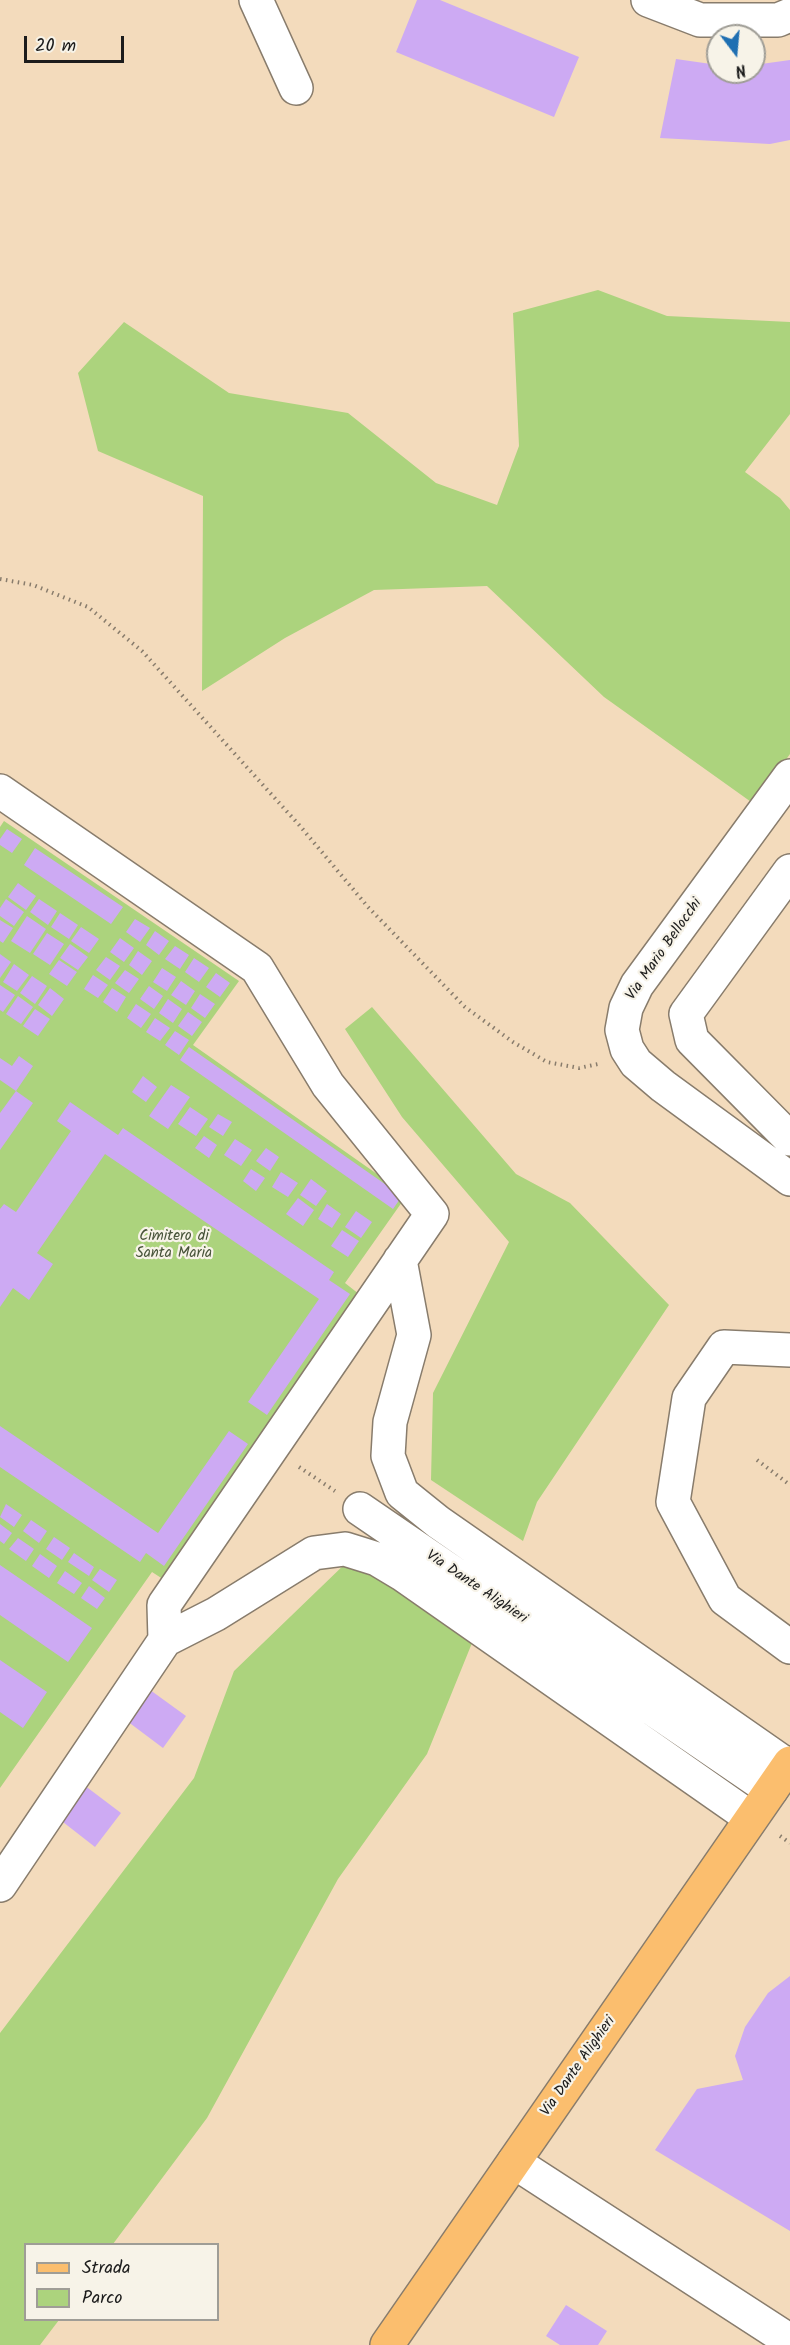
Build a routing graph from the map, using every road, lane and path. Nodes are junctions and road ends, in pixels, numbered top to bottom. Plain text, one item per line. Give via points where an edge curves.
1 (256, 0) edge
2 (648, 0) edge
3 (790, 15) edge
4 (296, 88) dead end
5 (0, 579) edge
6 (790, 776) edge
7 (0, 791) edge
8 (790, 871) edge
9 (627, 1049) junction
10 (790, 1139) edge
11 (790, 1179) edge
12 (400, 1260) junction
13 (790, 1350) edge
14 (272, 1448) junction
15 (757, 1460) dead end
16 (790, 1485) edge
17 (360, 1509) joint
18 (165, 1640) junction
19 (790, 1647) edge
20 (783, 1773) edge
21 (751, 1818) junction
22 (0, 1885) edge
23 (514, 2162) junction
24 (790, 2342) edge
25 (387, 2345) edge

1 - 4 street
2 - 3 street via 700,20 778,20
5 - 9 path via 33,585 88,607 142,651 368,907 465,1007 547,1062 579,1068 609,1062
6 - 9 street, Via Mario Bellocchi via 637,985 626,1008 622,1030
7 - 12 street via 257,968 328,1085 432,1215
8 - 10 street via 686,1014 692,1040
9 - 11 street via 636,1063 663,1086
12 - 14 street
12 - 20 street via 414,1335 390,1422 388,1456 402,1493
13 - 19 street via 724,1347 689,1398 673,1502 725,1599
14 - 17 path
14 - 18 street via 164,1605
15 - 16 path
17 - 20 street, Via Dante Alighieri
18 - 21 street via 216,1614 314,1553 345,1549 377,1559 402,1574
18 - 22 street
20 - 21 main road, Via Dante Alighieri
21 - 23 main road, Via Dante Alighieri
23 - 24 street
23 - 25 main road, Via Dante Alighieri

